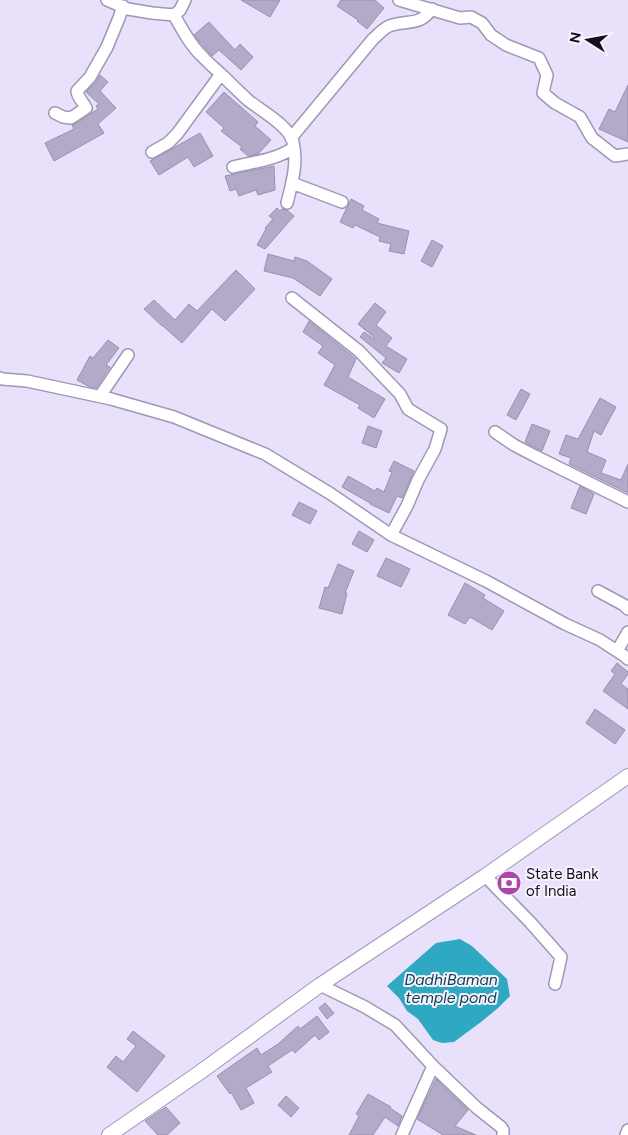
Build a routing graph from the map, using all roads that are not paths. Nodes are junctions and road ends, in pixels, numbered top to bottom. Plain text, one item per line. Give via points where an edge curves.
1 (107, 0) edge
2 (185, 0) edge
3 (399, 0) edge
4 (123, 6) junction
5 (432, 9) junction
6 (174, 15) junction
7 (221, 74) junction
8 (54, 113) dead end
9 (292, 143) junction
10 (152, 152) dead end
11 (628, 154) edge
12 (233, 167) dead end
13 (292, 183) junction
14 (287, 202) dead end
15 (342, 202) dead end
16 (292, 298) dead end
17 (128, 354) dead end
18 (0, 378) edge
19 (100, 396) junction
20 (495, 432) dead end
21 (628, 502) edge
22 (391, 536) junction
23 (598, 590) dead end
24 (628, 609) edge
25 (628, 632) edge
26 (617, 651) junction
27 (628, 659) edge
28 (628, 776) edge
29 (485, 876) junction
30 (555, 984) dead end
31 (320, 985) junction
32 (432, 1066) junction
33 (628, 1130) edge
34 (109, 1135) edge
35 (402, 1135) edge
36 (503, 1135) edge
37 (626, 1135) edge

1 - 4 street
2 - 6 street
3 - 5 street
4 - 6 street
4 - 8 street via 107,47 90,77 76,91 86,108 71,118
5 - 9 street via 425,17 383,29
5 - 11 street via 460,18 471,17 482,23 490,35 539,58 547,75 543,93 580,117 592,138 615,156
6 - 7 street via 200,55
7 - 9 street via 287,132
7 - 10 street via 177,134 168,144
9 - 12 street via 288,152
9 - 13 street via 295,174
13 - 14 street
13 - 15 street
16 - 22 street via 359,351 400,394 408,410 441,429
17 - 19 street
18 - 19 street
19 - 22 street via 174,417 265,454
20 - 21 street via 514,445
22 - 26 street via 486,581
23 - 24 street
25 - 26 street
26 - 27 street
28 - 29 street
29 - 30 street via 561,957
29 - 31 street
31 - 32 street via 396,1025
31 - 34 street
32 - 35 street
32 - 36 street via 501,1128
33 - 37 street

